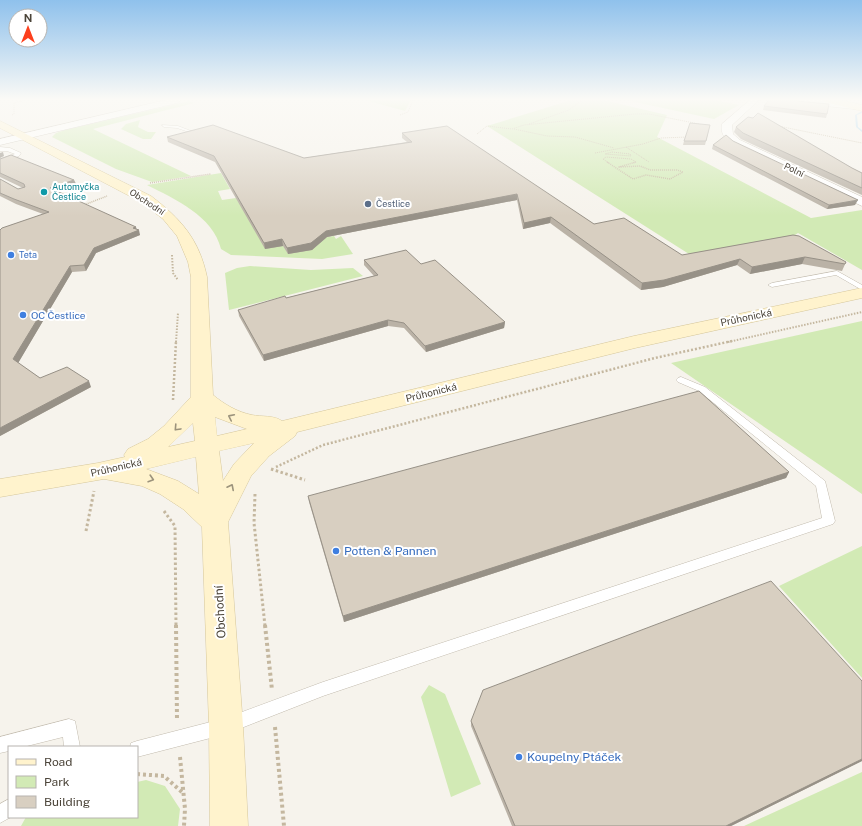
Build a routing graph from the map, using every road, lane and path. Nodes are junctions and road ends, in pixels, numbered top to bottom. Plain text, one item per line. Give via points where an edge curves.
1 (14, 139) edge
2 (29, 139) edge
3 (580, 139) edge
4 (659, 139) edge
5 (732, 139) edge
6 (840, 139) edge
7 (0, 142) edge
8 (862, 143) edge
9 (626, 147) junction
10 (620, 148) junction
11 (0, 149) edge
12 (616, 149) junction
13 (612, 152) joint
14 (618, 152) dead end
15 (595, 154) dead end
16 (606, 157) joint
17 (22, 159) edge
18 (0, 161) edge
19 (649, 162) dead end
20 (0, 165) edge
21 (211, 174) dead end
22 (148, 184) dead end
23 (106, 191) dead end
24 (862, 202) edge
25 (83, 205) edge
26 (171, 252) dead end
27 (178, 285) dead end
28 (772, 285) dead end
29 (862, 288) edge
30 (862, 293) edge
31 (178, 311) dead end
32 (862, 312) edge
33 (681, 380) dead end
34 (202, 398) junction
35 (173, 403) dead end
36 (297, 425) junction
37 (207, 446) junction
38 (267, 474) dead end
39 (98, 484) junction
40 (0, 488) edge
41 (255, 489) dead end
42 (161, 507) dead end
43 (214, 523) junction
44 (86, 531) dead end
45 (274, 708) junction
46 (226, 726) junction
47 (178, 739) junction
48 (0, 745) edge
49 (72, 746) edge
50 (138, 749) edge
51 (138, 774) edge
52 (184, 793) junction
53 (184, 826) edge
54 (229, 826) edge
55 (284, 826) edge

1 - 7 street
2 - 34 street, Obchodní via 146,200 168,216 184,235 200,277
3 - 12 path
4 - 9 path
5 - 24 street, Polní
6 - 8 path
9 - 10 path
9 - 19 path
10 - 12 path
10 - 14 path
11 - 18 lane via 18,153
12 - 15 path
13 - 13 path via 630,154 631,156 605,154
16 - 16 path via 636,162 619,167 626,169 644,165 650,170 683,172 666,180 648,175 633,179 603,159
17 - 20 lane
21 - 22 path
23 - 25 path via 112,195
26 - 27 path via 173,273 178,279
28 - 29 lane via 837,273
30 - 36 street, Průhonická via 634,342
31 - 35 path
32 - 38 path via 655,358 323,445 292,458
33 - 45 lane via 702,389 821,484 829,521 330,687
36 -> 34 street via 265,426 244,422 228,416
34 - 37 street, Obchodní
34 -> 39 street via 160,443
36 - 37 street, Průhonická
43 -> 36 street via 235,480 249,460
37 - 39 street, Průhonická
37 - 43 street, Obchodní
39 - 40 street, Průhonická
39 -> 43 street via 134,475 165,484 190,499
39 - 44 path
41 - 45 path via 254,523
42 - 47 path via 175,526
43 - 46 street, Obchodní
45 - 46 lane
45 - 55 path
46 - 47 lane
46 - 54 street, Obchodní
47 - 50 lane
47 - 52 path
48 - 49 lane via 69,727
51 - 52 path via 164,776
52 - 53 path

